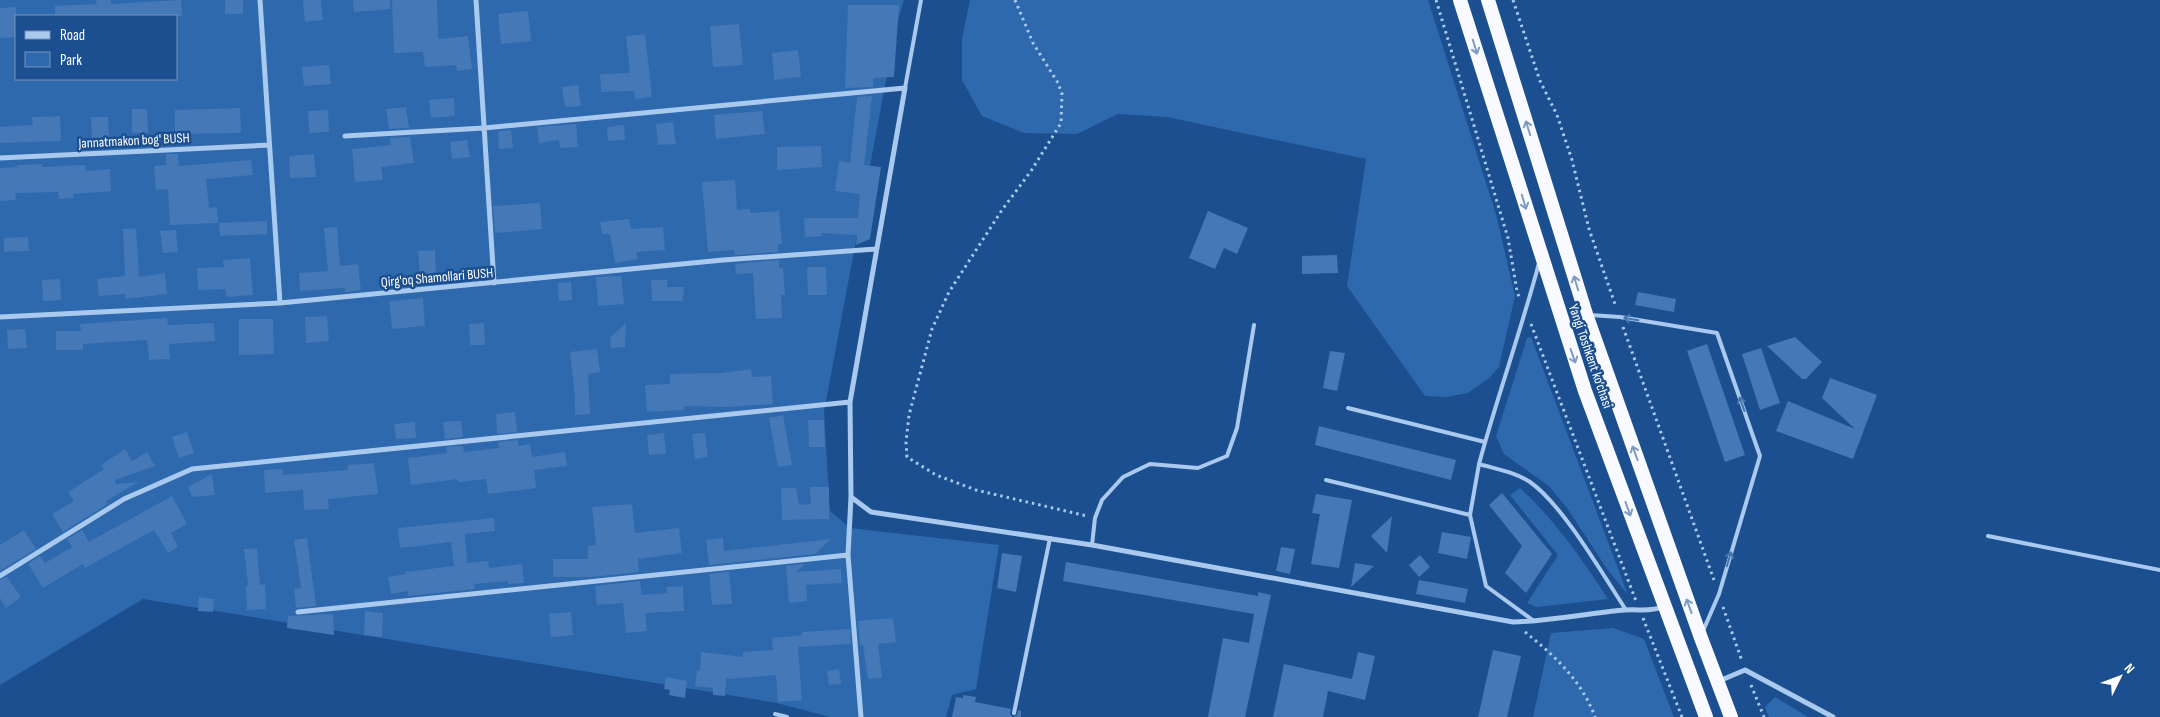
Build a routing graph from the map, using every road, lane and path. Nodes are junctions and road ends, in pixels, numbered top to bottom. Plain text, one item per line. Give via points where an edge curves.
1 (260, 0) edge
2 (476, 0) edge
3 (920, 0) edge
4 (1015, 0) edge
5 (1460, 0) edge
6 (1488, 0) edge
7 (1513, 0) edge
8 (905, 88) junction
9 (484, 128) junction
10 (345, 136) dead end
11 (269, 145) junction
12 (0, 158) edge
13 (876, 249) junction
14 (1541, 256) junction
15 (494, 283) junction
16 (280, 303) junction
17 (1586, 314) junction
18 (0, 317) edge
19 (1620, 317) junction
20 (1254, 325) dead end
21 (850, 402) junction
22 (1348, 408) dead end
23 (1485, 442) junction
24 (1479, 464) junction
25 (1326, 480) dead end
26 (851, 497) junction
27 (1470, 514) junction
28 (1095, 518) junction
29 (1988, 536) dead end
30 (1050, 538) junction
31 (1092, 545) junction
32 (848, 555) junction
33 (2160, 570) edge
34 (0, 576) edge
35 (1718, 594) junction
36 (1664, 606) junction
37 (1626, 610) junction
38 (1640, 610) junction
39 (298, 612) dead end
40 (1534, 621) junction
41 (1513, 622) junction
42 (1701, 638) junction
43 (1745, 670) junction
44 (1717, 682) junction
45 (1014, 713) dead end
46 (775, 714) dead end
47 (787, 717) edge
48 (861, 717) edge
49 (1595, 717) edge
50 (1682, 717) edge
51 (1706, 717) edge
52 (1731, 717) edge
53 (1764, 717) edge
54 (1832, 717) edge

1 - 11 street
2 - 9 street
3 - 8 lane
4 - 28 path via 1033,44 1058,83 1062,94 1061,123 949,292 932,329 908,415 907,457 936,475 976,490
5 -> 14 highway, Yangi Toshkent ko‘chasi
17 -> 6 highway, Yangi Toshkent ko‘chasi
7 - 19 path via 1572,160 1589,229
8 - 9 street
8 - 13 street
9 - 10 street
9 - 15 street
11 - 12 street, Jannatmakon bog' BUSH
11 - 16 street
13 - 15 street, Qirg'oq Shamollari BUSH via 723,260
13 - 21 street
14 - 23 lane
14 -> 36 highway, Yangi Toshkent ko‘chasi via 1585,391
15 - 16 street, Qirg'oq Shamollari BUSH
16 - 18 street, Qirg'oq Shamollari BUSH
17 - 19 lane
42 -> 17 highway, Yangi Toshkent ko‘chasi
19 - 35 path
35 -> 19 lane via 1760,456 1717,333
20 - 28 lane via 1237,428 1227,456 1198,468 1150,464 1123,477 1102,500
21 - 26 street
21 - 34 street via 192,469 124,499
22 - 23 lane
23 - 24 lane
24 - 27 lane
24 - 37 lane via 1514,474 1544,494 1578,537
25 - 27 lane
26 - 30 street via 871,512
26 - 32 street
27 - 40 lane via 1486,586
28 - 31 lane
29 - 33 lane
30 - 31 street
30 - 45 lane
31 - 41 street
32 - 39 street
32 - 48 street
35 - 42 lane
35 - 43 path
36 - 38 street via 1653,611
36 - 51 highway, Yangi Toshkent ko‘chasi
37 - 38 street
37 - 40 street
38 - 50 path
40 - 41 street
41 - 49 path via 1570,673 1590,702
42 - 44 highway, Yangi Toshkent ko‘chasi
43 - 44 street
43 - 53 path
43 - 54 street
44 - 52 highway, Yangi Toshkent ko‘chasi
46 - 47 lane

